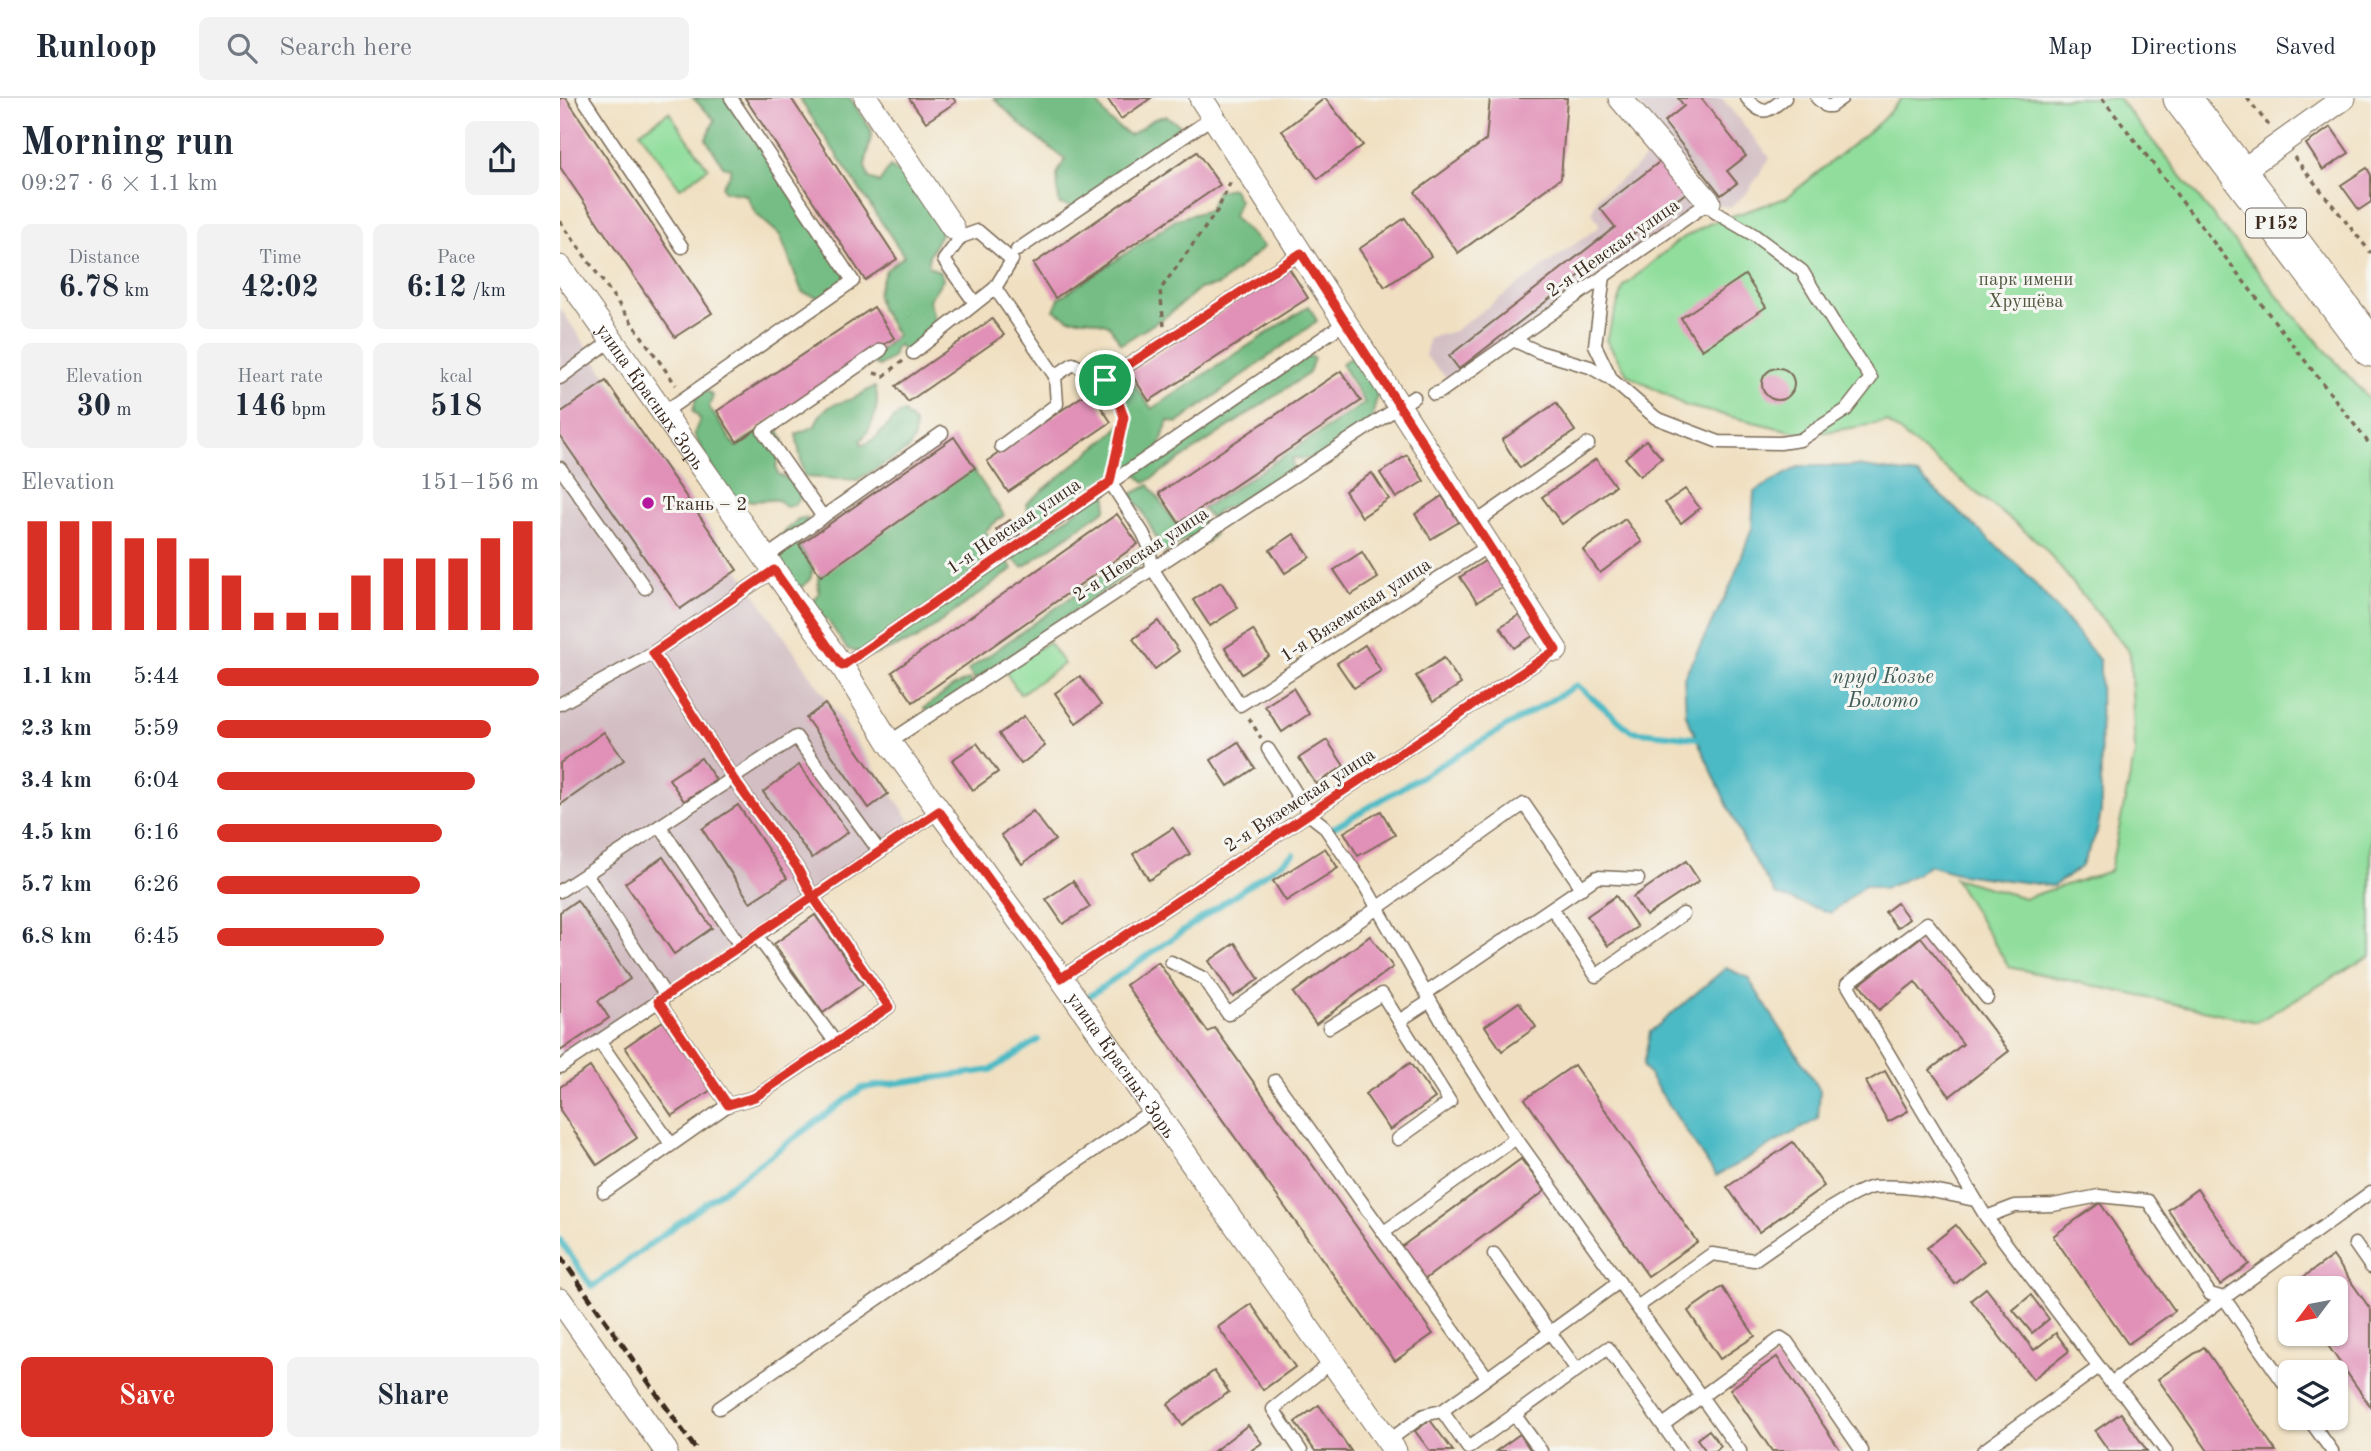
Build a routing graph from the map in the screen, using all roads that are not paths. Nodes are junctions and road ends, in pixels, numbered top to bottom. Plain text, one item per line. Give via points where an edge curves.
1 (583, 98) edge
2 (732, 98) edge
3 (866, 98) edge
4 (1620, 98) edge
5 (1747, 98) edge
6 (1785, 98) edge
7 (1817, 98) edge
8 (1842, 98) edge
9 (2182, 98) edge
10 (2343, 98) edge
11 (1207, 107) edge
12 (2239, 173) junction
13 (1709, 202) junction
14 (957, 232) junction
15 (682, 247) dead end
16 (1017, 250) dead end
17 (1301, 253) junction
18 (560, 267) edge
19 (1604, 276) junction
20 (995, 288) junction
21 (975, 303) junction
22 (1346, 322) junction
23 (612, 340) junction
24 (1513, 340) junction
25 (2371, 347) edge
26 (881, 350) dead end
27 (913, 353) dead end
28 (1055, 376) junction
29 (560, 378) edge
30 (1611, 379) junction
31 (1434, 394) dead end
32 (1407, 402) junction
33 (663, 413) junction
34 (942, 433) dead end
35 (1588, 444) dead end
36 (1000, 446) dead end
37 (560, 468) edge
38 (1110, 482) junction
39 (823, 517) junction
40 (1475, 523) junction
41 (1490, 545) junction
42 (770, 564) junction
43 (1152, 568) junction
44 (645, 588) dead end
45 (1556, 650) joint
46 (653, 653) junction
47 (842, 666) junction
48 (560, 704) edge
49 (889, 742) junction
50 (1268, 749) road end
51 (733, 778) junction
52 (939, 811) junction
53 (1310, 815) junction
54 (660, 826) junction
55 (879, 851) junction
56 (586, 874) junction
57 (1638, 879) dead end
58 (1581, 888) junction
59 (560, 891) edge
60 (813, 897) junction
61 (1377, 907) junction
62 (1552, 908) junction
63 (1683, 914) dead end
64 (757, 936) junction
65 (741, 947) junction
66 (1171, 962) dead end
67 (1061, 978) junction
68 (1428, 997) junction
69 (1987, 998) dead end
70 (662, 999) junction
71 (1399, 1021) junction
72 (1329, 1027) dead end
73 (599, 1041) junction
74 (836, 1043) junction
75 (560, 1067) edge
76 (1275, 1081) dead end
77 (728, 1105) junction
78 (1154, 1109) junction
79 (1516, 1138) junction
80 (1398, 1139) dead end
81 (671, 1144) junction
82 (604, 1192) dead end
83 (2371, 1192) edge
84 (1975, 1200) junction
85 (1986, 1217) junction
86 (1384, 1232) junction
87 (2355, 1244) dead end
88 (1494, 1254) dead end
89 (2371, 1267) edge
90 (1619, 1282) junction
91 (2224, 1298) junction
92 (560, 1300) edge
93 (1637, 1307) junction
94 (1550, 1332) junction
95 (1332, 1362) junction
96 (2099, 1367) junction
97 (1577, 1370) junction
98 (2278, 1375) edge
99 (1487, 1377) junction
100 (2111, 1384) junction
101 (1701, 1397) junction
102 (719, 1408) dead end
103 (1441, 1410) junction
104 (1514, 1414) junction
105 (1662, 1425) junction
106 (2317, 1430) edge
107 (1392, 1446) edge
108 (1467, 1449) edge
109 (666, 1451) edge
110 (1301, 1451) edge
111 (1541, 1451) edge
112 (1681, 1451) edge
113 (1740, 1451) edge
114 (1862, 1451) edge
115 (1983, 1451) edge
116 (2166, 1451) edge
117 (2332, 1451) edge

1 - 15 lane
2 - 33 lane via 853,281
3 - 14 street
4 - 13 street
5 - 6 lane via 1757,110 1768,111
7 - 8 lane via 1826,106
9 - 12 main road, Р152
10 - 12 street
11 - 16 lane
11 - 17 street
12 - 25 main road, Р152
13 - 19 lane, 2-я Невская улица
13 - 30 lane via 1715,212 1754,234 1802,271 1871,377 1846,410 1800,440 1780,443 1719,442 1656,418
14 - 20 lane via 978,231 1012,260
14 - 21 lane via 944,260
17 - 22 street
17 - 28 lane via 1105,380 1073,364
18 - 23 street, улица Красных Зорь
19 - 24 lane, 2-я Невская улица
19 - 30 lane via 1595,345
20 - 21 lane
20 - 28 lane
21 - 27 lane
22 - 32 street
22 - 38 lane, 1-я Невская улица
23 - 29 lane
23 - 33 street, улица Красных Зорь
24 - 30 lane
24 - 31 lane, 2-я Невская улица
26 - 39 lane via 764,431
28 - 36 lane via 1057,404
32 - 40 street
32 - 43 lane, 2-я Невская улица
33 - 42 street, улица Красных Зорь
34 - 39 lane
35 - 40 lane
37 - 44 lane
38 - 43 lane via 1143,533
38 - 47 lane, 1-я Невская улица
39 - 42 lane
40 - 41 street
41 - 43 lane, 1-я Вяземская улица via 1240,705
41 - 45 street
42 - 46 lane
42 - 47 street, улица Красных Зорь
43 - 49 lane, 2-я Невская улица
45 - 53 lane, 2-я Вяземская улица
46 - 48 lane
46 - 51 lane
47 - 49 street, улица Красных Зорь
49 - 52 street, улица Красных Зорь
50 - 53 lane
51 - 54 lane
51 - 55 lane via 796,737
51 - 60 lane
52 - 55 lane
52 - 67 street, улица Красных Зорь
53 - 61 lane via 1324,826
53 - 67 lane, 2-я Вяземская улица
54 - 56 lane
54 - 65 lane
55 - 60 lane
56 - 59 lane
56 - 70 lane
57 - 58 lane via 1597,877
58 - 61 lane via 1524,804
58 - 62 lane
60 - 64 lane
60 - 74 lane via 889,1007
61 - 66 lane via 1228,1014 1203,978
61 - 68 lane
62 - 63 lane via 1596,976
62 - 68 lane
64 - 65 lane
64 - 74 lane
65 - 70 lane
67 - 78 street, улица Красных Зорь
68 - 71 lane
68 - 79 lane
69 - 84 lane via 1927,923 1847,984
70 - 73 lane
70 - 77 lane
71 - 72 lane via 1382,994
71 - 80 lane via 1450,1102
73 - 75 lane
73 - 81 lane
74 - 77 lane via 755,1097
76 - 86 lane
77 - 81 lane
78 - 95 street, улица Красных Зорь
78 - 102 lane
79 - 86 lane
79 - 90 lane
81 - 82 lane
83 - 91 lane
84 - 85 lane
84 - 93 lane via 1918,1189 1871,1187 1754,1260 1712,1254
85 - 91 lane via 2015,1206 2099,1196 2148,1201 2210,1294
85 - 96 lane
86 - 99 lane
87 - 89 lane
88 - 94 lane
90 - 93 lane
90 - 94 lane
91 - 98 lane
91 - 100 lane
92 - 109 street
93 - 101 lane
94 - 97 lane
94 - 99 lane
95 - 107 street, улица Красных Зорь
95 - 110 lane via 1273,1409
96 - 100 lane
96 - 115 lane
97 - 104 lane
97 - 105 lane via 1608,1348
99 - 103 lane
100 - 116 lane
101 - 105 lane
101 - 113 lane
101 - 114 lane via 1781,1338
103 - 107 lane via 1424,1416
103 - 108 lane
104 - 108 lane
104 - 111 lane
105 - 112 lane
106 - 117 lane

